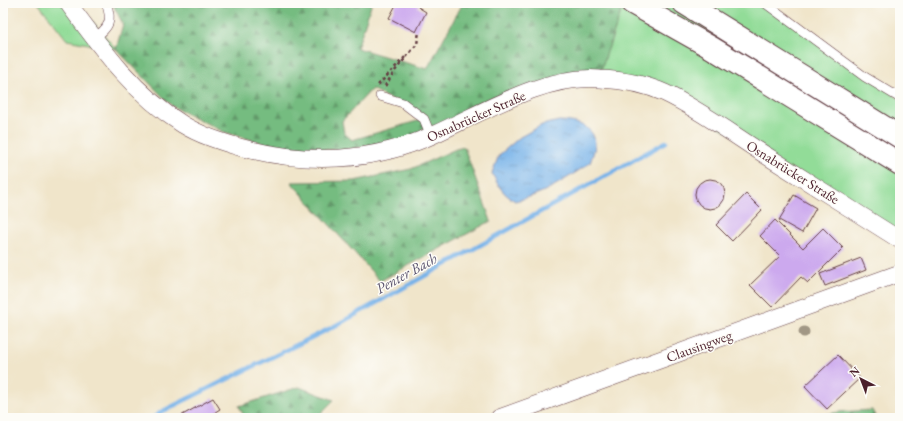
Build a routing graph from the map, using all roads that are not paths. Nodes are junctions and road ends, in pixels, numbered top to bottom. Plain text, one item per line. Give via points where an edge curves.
1 (68, 3) edge
2 (106, 3) edge
3 (632, 3) edge
4 (684, 3) edge
5 (764, 3) edge
6 (94, 38) junction
7 (380, 96) road end
8 (900, 98) edge
9 (431, 136) junction
10 (900, 137) edge
11 (900, 164) edge
12 (900, 240) edge
13 (900, 274) edge
14 (499, 418) edge

1 - 6 street, Osnabrücker Straße
2 - 6 lane via 109,22 106,30
3 - 11 highway via 712,48
4 - 10 highway
5 - 8 lane via 865,77
6 - 9 street, Osnabrücker Straße via 125,76 150,100 181,124 204,136 224,142 283,157 316,159 347,158 390,150
7 - 9 lane via 403,103 424,119
9 - 12 street, Osnabrücker Straße via 518,96 564,81 598,78 634,82 665,93 706,117
13 - 14 street, Clausingweg

